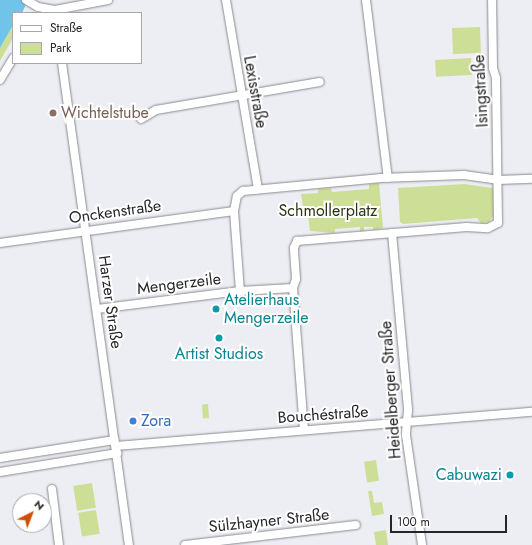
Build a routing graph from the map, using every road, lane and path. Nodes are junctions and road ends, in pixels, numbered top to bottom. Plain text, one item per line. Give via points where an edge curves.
1 (26, 0) edge
2 (42, 0) edge
3 (108, 0) edge
4 (226, 0) edge
5 (366, 0) edge
6 (492, 0) edge
7 (52, 10) edge
8 (12, 60) edge
9 (62, 64) edge
10 (0, 80) edge
11 (320, 82) dead end
12 (242, 95) junction
13 (141, 119) dead end
14 (388, 178) junction
15 (532, 179) edge
16 (498, 180) junction
17 (258, 189) junction
18 (234, 211) junction
19 (86, 230) junction
20 (392, 233) junction
21 (0, 243) edge
22 (293, 288) junction
23 (240, 291) junction
24 (97, 309) junction
25 (532, 412) edge
26 (406, 422) junction
27 (304, 430) junction
28 (116, 446) junction
29 (0, 458) edge
30 (0, 472) edge
31 (52, 489) dead end
32 (356, 525) dead end
33 (59, 545) edge
34 (129, 545) edge
35 (185, 545) edge
36 (422, 545) edge

1 - 7 street via 38,7
2 - 7 street
3 - 7 street
4 - 12 street, Lexisstraße
5 - 14 street
6 - 16 street, Isingstraße
8 - 10 street
9 - 19 street, Harzer Straße
11 - 12 street
12 - 13 street via 156,110
12 - 17 street, Lexisstraße
14 - 16 street via 464,175
14 - 17 street
15 - 16 street
16 - 20 street via 500,216 494,226
17 - 18 street via 240,193
18 - 19 street, Onckenstraße
18 - 23 street
19 - 21 street, Onckenstraße
19 - 24 street, Harzer Straße
20 - 22 street via 296,241 296,279
20 - 26 street, Heidelberger Straße via 408,410
22 - 23 street
22 - 27 street
23 - 24 street, Mengerzeile
24 - 28 street, Harzer Straße
25 - 26 street, Bouchéstraße
26 - 27 street, Bouchéstraße
26 - 36 street, Heidelberger Straße
27 - 28 street, Bouchéstraße
28 - 29 street, Bouchéstraße
28 - 30 street, Bouchéstraße
28 - 34 street, Harzer Straße
31 - 33 street
32 - 35 street, Sülzhayner Straße

